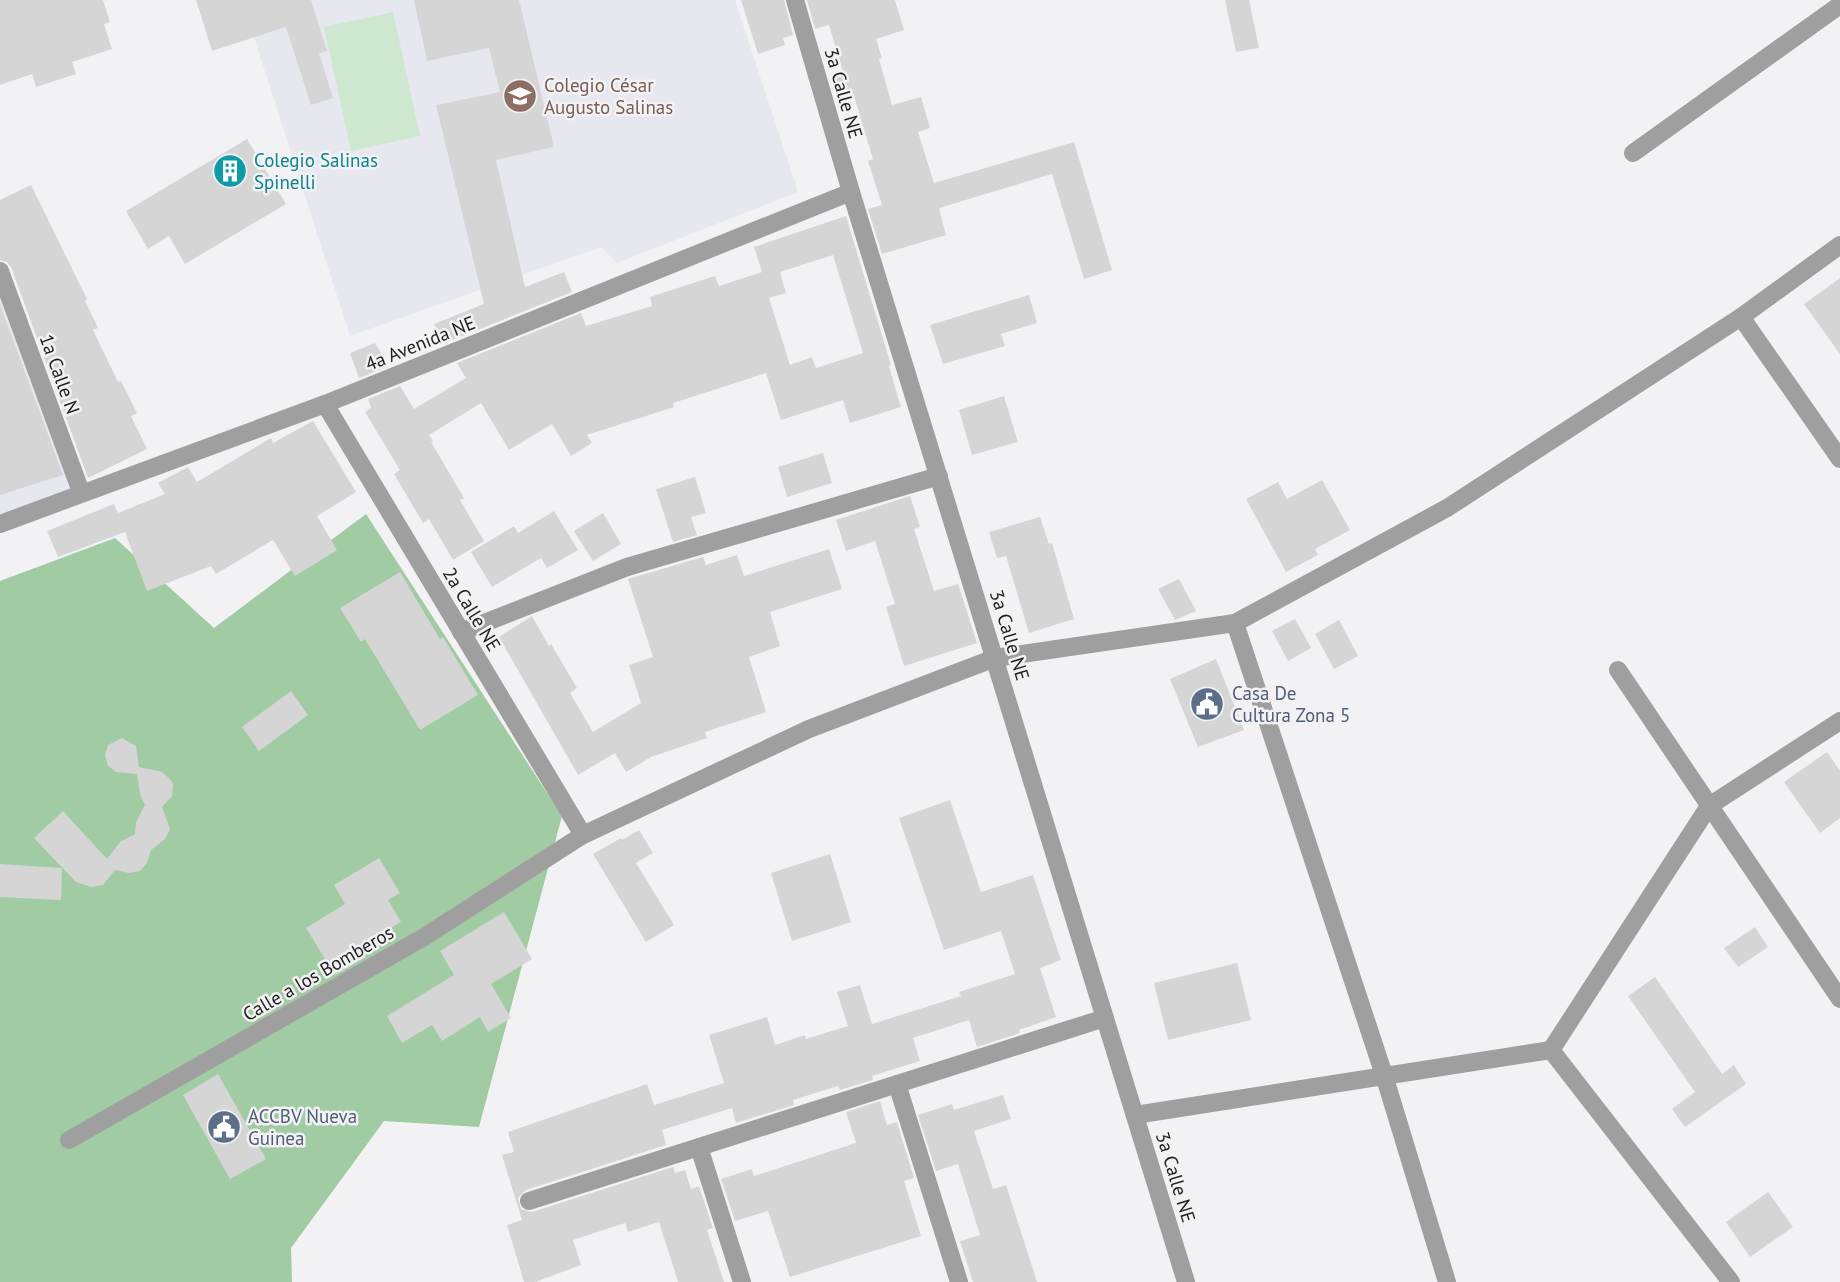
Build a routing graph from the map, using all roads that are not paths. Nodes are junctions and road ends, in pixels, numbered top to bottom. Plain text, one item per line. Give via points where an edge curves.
1 (795, 0) edge
2 (1840, 5) edge
3 (1633, 153) dead end
4 (851, 191) junction
5 (1840, 245) edge
6 (0, 271) edge
7 (1741, 317) junction
8 (325, 404) junction
9 (1840, 459) edge
10 (939, 476) junction
11 (81, 492) junction
12 (0, 524) edge
13 (1235, 623) junction
14 (461, 632) junction
15 (995, 658) junction
16 (1618, 670) dead end
17 (1840, 720) edge
18 (1709, 806) junction
19 (583, 835) junction
20 (1840, 999) edge
21 (1105, 1018) junction
22 (1551, 1049) junction
23 (1384, 1075) junction
24 (897, 1084) junction
25 (1135, 1115) junction
26 (69, 1140) dead end
27 (699, 1147) junction
28 (529, 1201) dead end
29 (742, 1282) edge
30 (960, 1282) edge
31 (1186, 1282) edge
32 (1447, 1282) edge
33 (1731, 1282) edge

1 - 4 street, 3a Calle NE
2 - 3 street
4 - 8 street, 4a Avenida NE
4 - 10 street, 3a Calle NE
5 - 7 street
6 - 11 street, 1a Calle N
7 - 9 street
7 - 13 street via 1447,508
8 - 11 street, 4a Avenida NE
8 - 14 street, 2a Calle NE
10 - 14 street via 627,566
10 - 15 street, 3a Calle NE
11 - 12 street, 4a Avenida NE
13 - 15 street, Calle a los Bomberos
13 - 23 street
14 - 19 street, 2a Calle NE
15 - 19 street, Calle a los Bomberos via 809,729
15 - 21 street, 3a Calle NE
16 - 18 street
17 - 18 street
18 - 20 street
18 - 22 street
19 - 26 street, Calle a los Bomberos via 424,937
21 - 24 street
21 - 25 street, 3a Calle NE
22 - 23 street
22 - 33 street
23 - 25 street
23 - 32 street
24 - 27 street
24 - 30 street
25 - 31 street, 3a Calle NE
27 - 28 street
27 - 29 street

